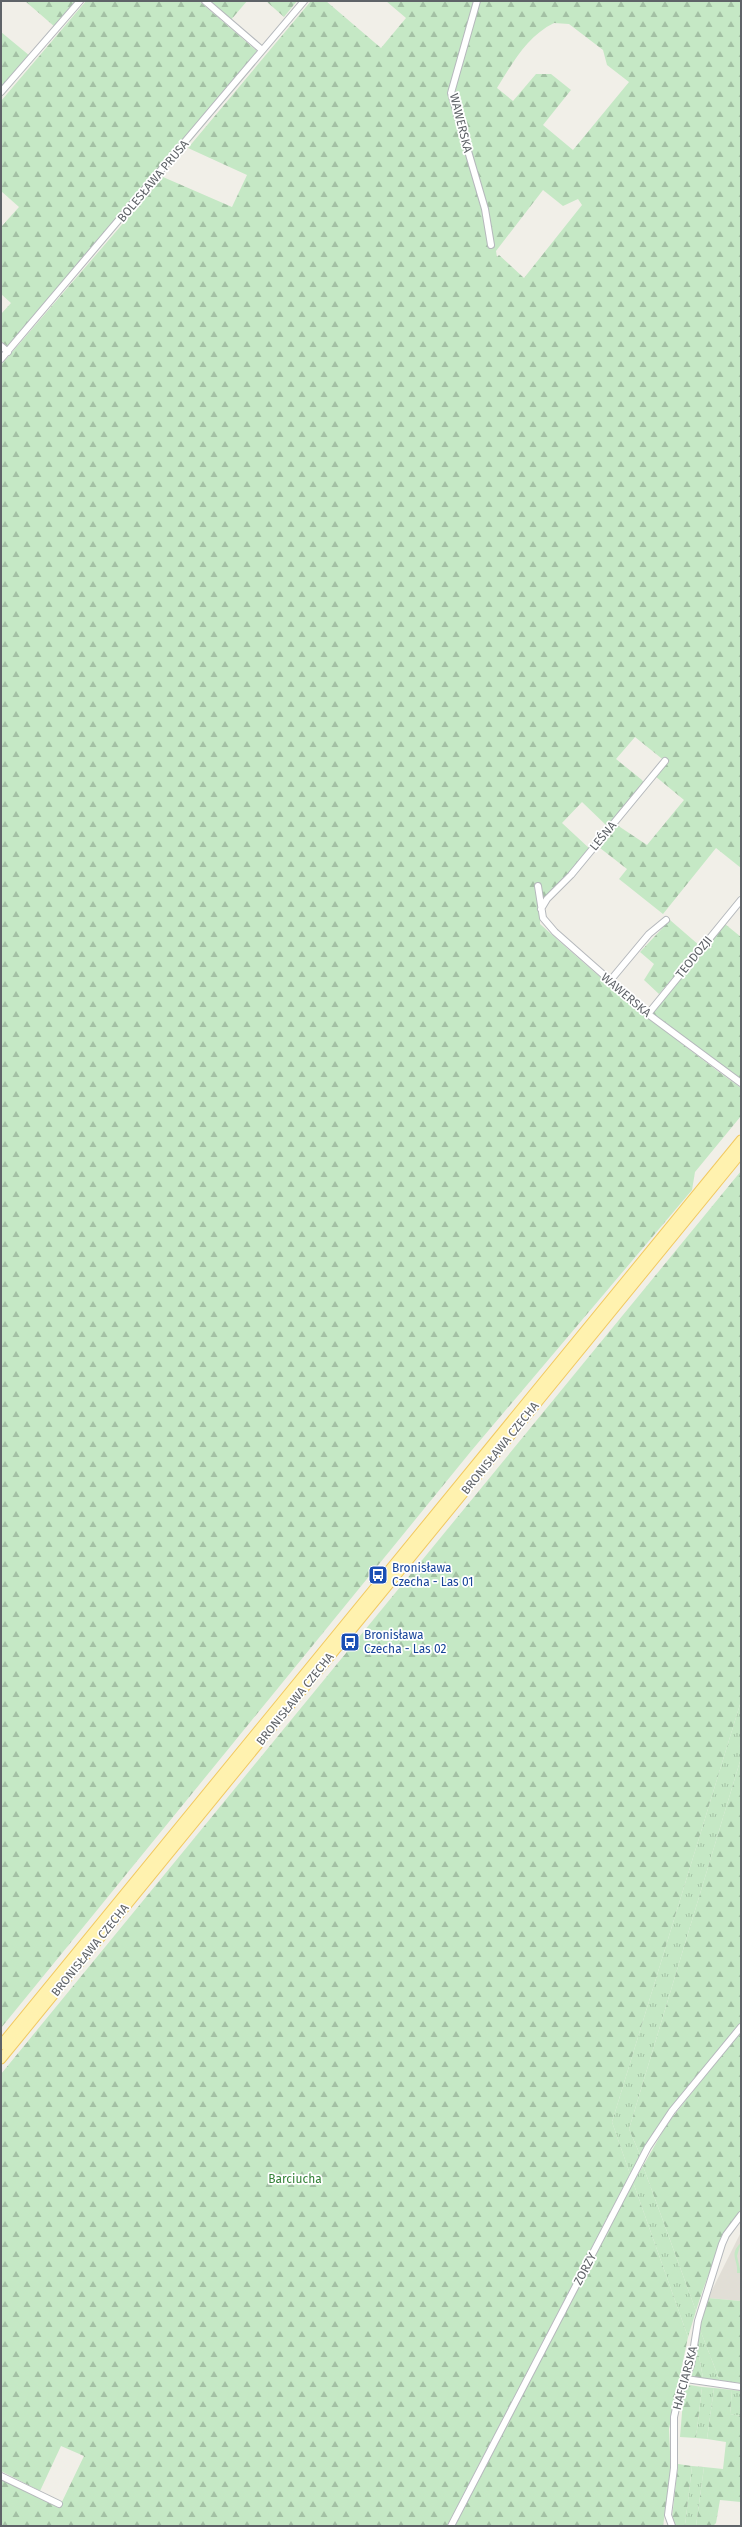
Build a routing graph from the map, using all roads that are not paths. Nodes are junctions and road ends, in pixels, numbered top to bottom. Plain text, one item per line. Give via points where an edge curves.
1 (80, 1) edge
2 (205, 1) edge
3 (304, 1) edge
4 (477, 1) edge
5 (262, 50) junction
6 (1, 92) edge
7 (491, 245) dead end
8 (1, 346) edge
9 (8, 352) junction
10 (1, 359) edge
11 (666, 762) dead end
12 (538, 886) dead end
13 (741, 900) edge
14 (541, 909) junction
15 (666, 920) dead end
16 (609, 982) junction
17 (648, 1014) junction
18 (741, 1083) edge
19 (741, 1140) edge
20 (741, 1153) edge
21 (741, 2026) edge
22 (1, 2045) edge
23 (1, 2059) edge
24 (741, 2215) edge
25 (686, 2379) junction
26 (741, 2387) edge
27 (1, 2476) edge
28 (59, 2504) dead end
29 (451, 2526) edge
30 (672, 2526) edge

1 - 6 street
2 - 5 street
3 - 5 street, BOLESŁAWA PRUSA
4 - 7 street, WAWERSKA via 451,93 485,209
5 - 9 street, BOLESŁAWA PRUSA
8 - 9 street
9 - 10 street, BOLESŁAWA PRUSA
11 - 14 street, LEŚNA
12 - 14 street, WAWERSKA
13 - 17 street, TEODOZJI
14 - 16 street, WAWERSKA via 548,924
15 - 16 street via 649,934
16 - 17 street, WAWERSKA
17 - 18 street, WAWERSKA
19 - 22 main road, BRONISŁAWA CZECHA
20 - 23 main road, BRONISŁAWA CZECHA
21 - 29 street, ZORZY via 672,2111 648,2148
24 - 25 street, HAFCIARSKA via 722,2244 698,2321 691,2365
25 - 26 street
25 - 30 street, HAFCIARSKA via 679,2395 674,2423 674,2468 668,2515
27 - 28 street

